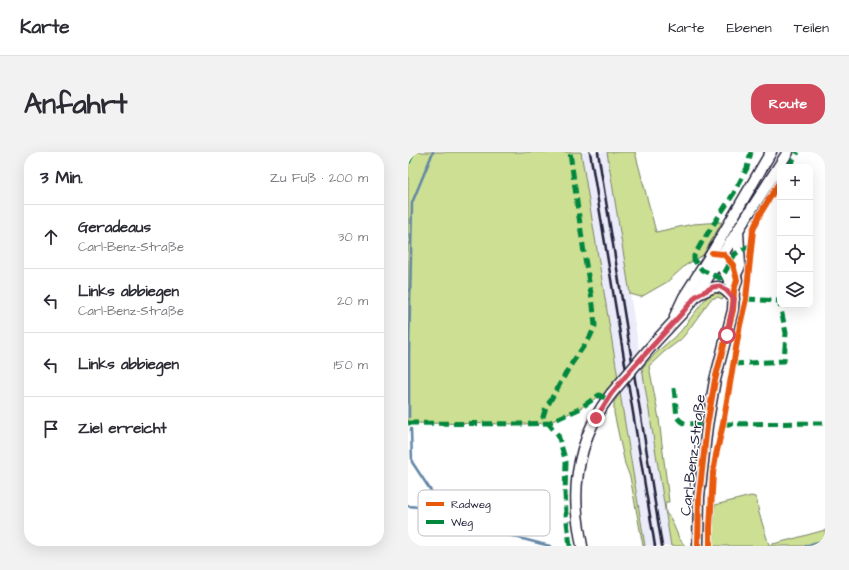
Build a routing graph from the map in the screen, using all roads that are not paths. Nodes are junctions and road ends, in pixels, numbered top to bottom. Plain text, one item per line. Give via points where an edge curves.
1 (771, 152) edge
2 (788, 152) edge
3 (738, 231) junction
4 (712, 253) junction
5 (721, 258) junction
6 (736, 274) junction
7 (734, 294) junction
8 (696, 296) junction
9 (671, 325) junction
10 (582, 546) edge
11 (698, 546) edge

1 - 4 main road
2 - 3 main road
3 - 5 main road
3 - 6 main road, Carl-Benz-Straße via 740,266
4 - 5 main road
4 - 9 main road via 684,297
5 - 6 main road via 731,262
5 - 7 main road
5 - 8 main road
6 - 7 main road, Carl-Benz-Straße
7 - 8 main road via 719,286
7 - 11 main road, Carl-Benz-Straße via 707,426 699,497
8 - 9 main road
9 - 10 main road, bridge via 611,394 592,426 583,449 576,489

